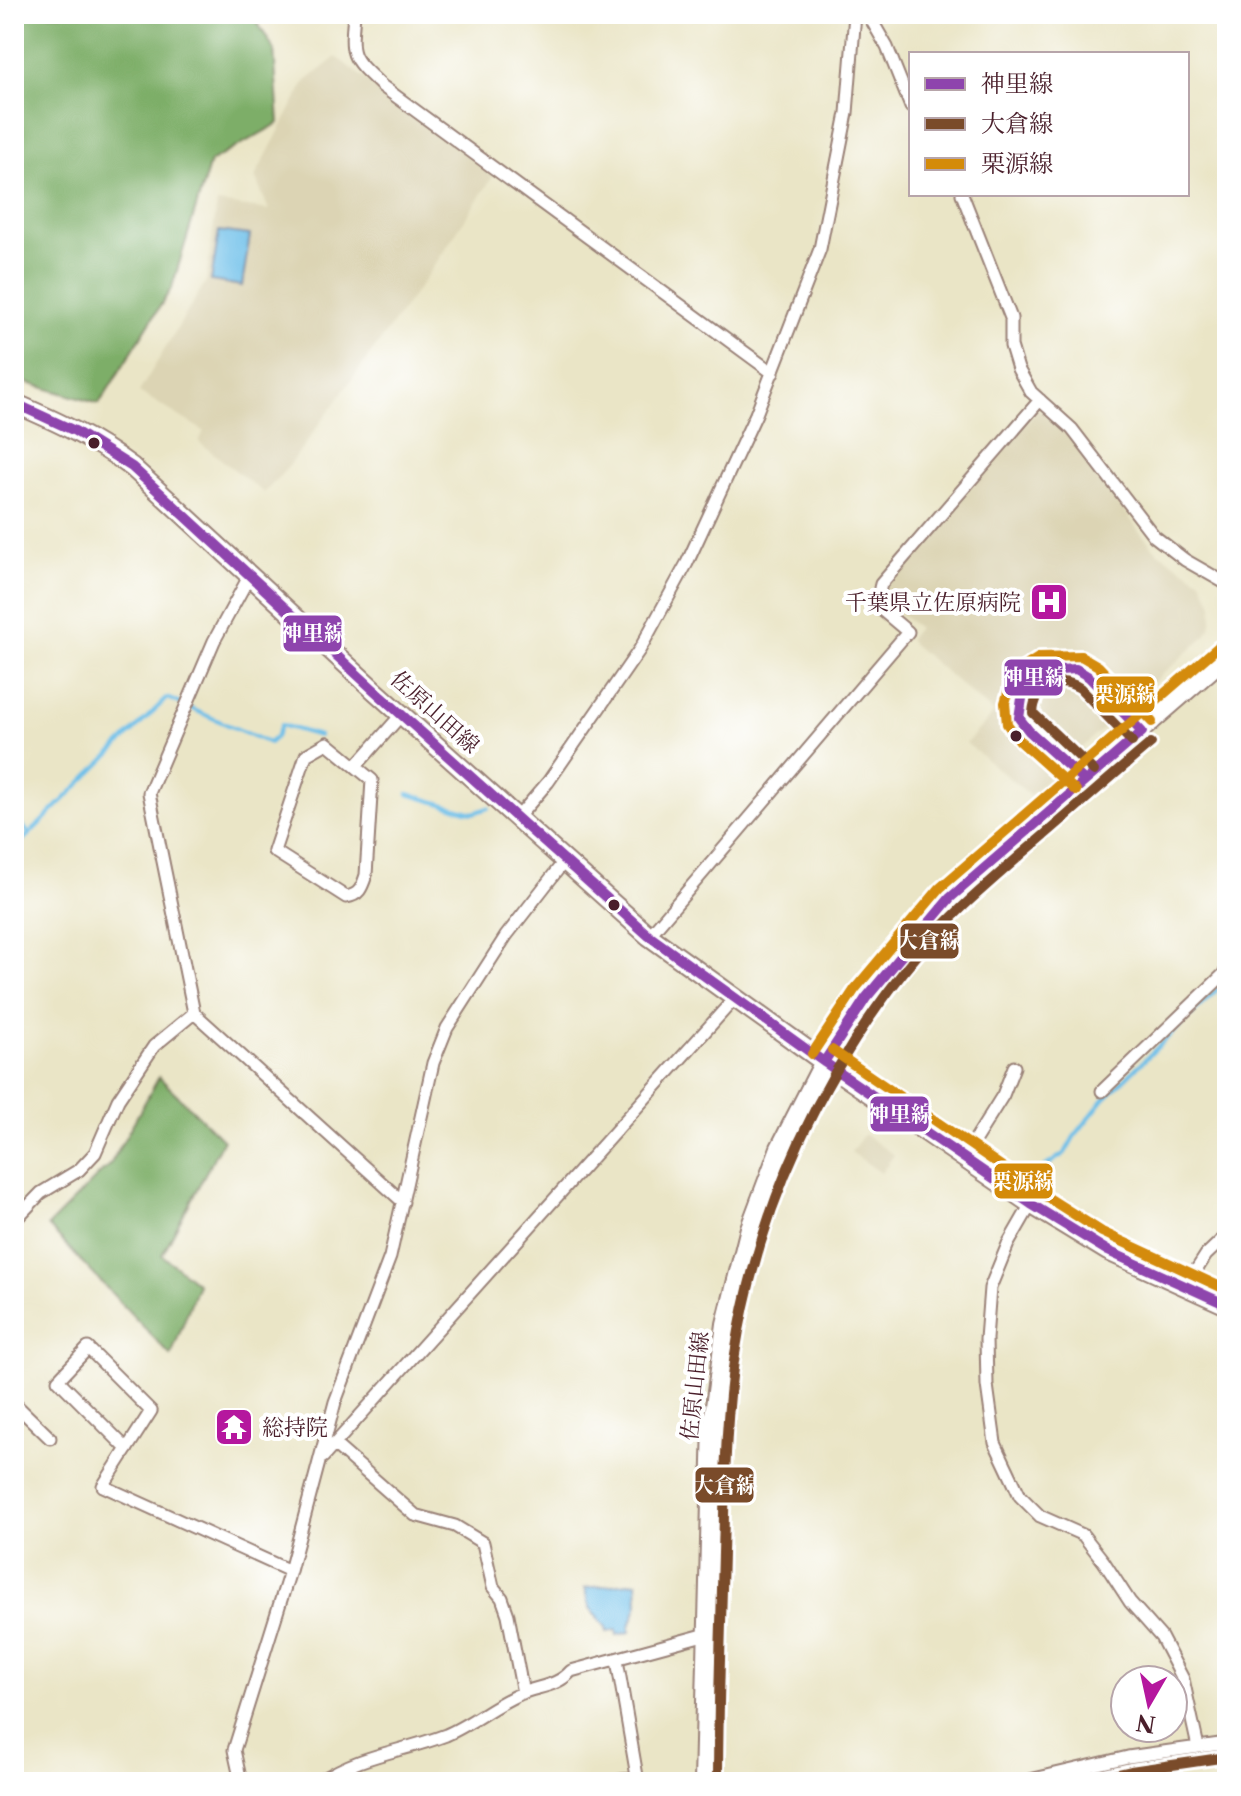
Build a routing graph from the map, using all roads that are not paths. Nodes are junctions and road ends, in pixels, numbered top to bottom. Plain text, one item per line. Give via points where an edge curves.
1 (354, 14) edge
2 (855, 14) edge
3 (868, 14) edge
4 (909, 102) edge
5 (963, 196) edge
6 (773, 373) junction
7 (1040, 400) junction
8 (14, 403) edge
9 (251, 573) junction
10 (1227, 584) edge
11 (1227, 658) edge
12 (402, 714) junction
13 (356, 766) junction
14 (518, 817) junction
15 (566, 859) junction
16 (649, 936) junction
17 (1227, 971) edge
18 (735, 998) junction
19 (194, 1013) junction
20 (824, 1062) junction
21 (1014, 1067) dead end
22 (1102, 1091) dead end
23 (963, 1159) junction
24 (403, 1202) junction
25 (1031, 1204) junction
26 (14, 1221) edge
27 (1227, 1235) edge
28 (1186, 1286) junction
29 (1227, 1305) edge
30 (14, 1403) edge
31 (50, 1438) dead end
32 (334, 1444) junction
33 (127, 1449) junction
34 (320, 1460) junction
35 (290, 1571) junction
36 (707, 1634) junction
37 (617, 1660) junction
38 (523, 1693) junction
39 (1227, 1743) edge
40 (1198, 1747) junction
41 (638, 1780) edge
42 (241, 1782) edge
43 (319, 1782) edge
44 (606, 1782) edge
45 (704, 1782) edge
46 (1021, 1782) edge

1 - 6 street via 351,52 382,86
2 - 6 street via 847,113 820,249
3 - 4 street
5 - 7 street via 1011,318 1018,369
6 - 14 street via 687,563 640,649
7 - 10 street via 1072,429 1154,536
7 - 16 street via 881,584 876,605 908,632
8 - 9 main road, 佐原山田線 via 111,451
9 - 12 main road, 佐原山田線
9 - 19 street via 214,641 149,793
11 - 20 street via 950,898 866,998
12 - 13 street
12 - 14 main road, 佐原山田線
13 - 13 street via 372,780 372,814 366,875 361,889 346,897 274,851 306,755 327,743
14 - 15 main road, 佐原山田線
15 - 16 main road, 佐原山田線
15 - 24 street via 506,936 447,1028 433,1063
16 - 18 main road, 佐原山田線
17 - 22 street
18 - 20 main road, 佐原山田線
18 - 32 street
19 - 24 street
19 - 26 street via 154,1046 118,1100 95,1153 79,1170 41,1193
20 - 23 main road, 佐原山田線
20 - 36 main road, 佐原山田線 via 780,1148 750,1228 726,1324 713,1422
21 - 23 street
23 - 25 main road, 佐原山田線
24 - 34 street via 390,1257 335,1402
25 - 28 main road, 佐原山田線 via 1108,1251
25 - 40 street via 990,1288 987,1385 995,1443 1020,1496 1040,1516 1083,1535 1161,1637 1183,1679
27 - 28 street
28 - 29 main road, 佐原山田線
30 - 31 street
32 - 34 street
32 - 38 street via 415,1515 455,1526 483,1543 493,1587 508,1615
33 - 33 street via 151,1411 88,1348 58,1380
33 - 35 street via 103,1486
34 - 35 street
35 - 42 street via 234,1750
36 - 37 street
36 - 45 main road, 佐原山田線
37 - 38 street via 571,1671 563,1681
37 - 41 street
38 - 43 street via 447,1734 372,1755
39 - 40 street
40 - 46 street
41 - 44 street

